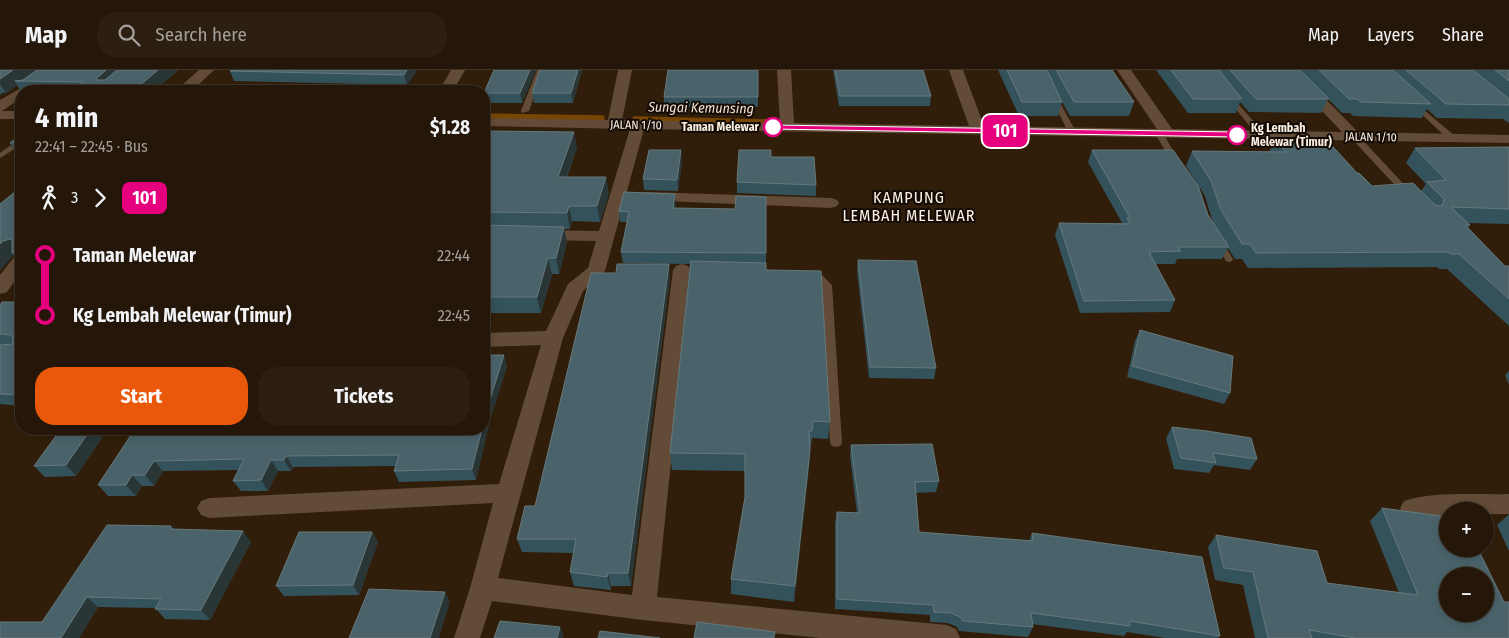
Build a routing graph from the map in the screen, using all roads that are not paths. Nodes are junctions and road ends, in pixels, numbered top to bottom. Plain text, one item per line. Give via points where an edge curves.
1 (207, 70) edge
2 (458, 70) edge
3 (540, 70) edge
4 (624, 70) edge
5 (784, 70) edge
6 (956, 70) edge
7 (1124, 70) edge
8 (1290, 70) edge
9 (190, 85) edge
10 (449, 85) edge
11 (1049, 88) edge
12 (1225, 92) edge
13 (15, 96) edge
14 (1410, 101) edge
15 (0, 107) edge
16 (525, 110) dead end
17 (0, 115) edge
18 (15, 115) edge
19 (490, 122) edge
20 (614, 124) junction
21 (638, 125) junction
22 (786, 127) junction
23 (978, 130) junction
24 (1072, 132) junction
25 (1163, 133) junction
26 (1261, 135) junction
27 (1354, 136) junction
28 (1452, 138) junction
29 (1509, 139) edge
30 (15, 146) edge
31 (0, 156) edge
32 (1178, 166) edge
33 (618, 196) junction
34 (830, 202) dead end
35 (1417, 203) edge
36 (490, 234) edge
37 (1213, 234) edge
38 (607, 236) junction
39 (1229, 259) edge
40 (15, 268) edge
41 (682, 271) dead end
42 (811, 275) edge
43 (0, 288) edge
44 (553, 338) junction
45 (490, 340) edge
46 (836, 443) dead end
47 (508, 493) junction
48 (1509, 504) edge
49 (209, 508) dead end
50 (1412, 508) dead end
51 (483, 588) junction
52 (642, 608) junction
53 (467, 638) edge
54 (947, 638) edge

1 - 9 street
2 - 10 street
3 - 16 lane
4 - 20 street
5 - 22 street
6 - 23 street
7 - 25 street
8 - 27 street
11 - 24 lane
12 - 26 lane
13 - 15 street
14 - 28 lane
17 - 18 street
19 - 20 street, JALAN 1/10
20 - 21 street, JALAN 1/10
21 - 22 street, JALAN 1/10
21 - 33 street
22 - 23 street, JALAN 1/10
23 - 24 street, JALAN 1/10
24 - 25 street, JALAN 1/10
25 - 26 street, JALAN 1/10
25 - 32 lane
26 - 27 street, JALAN 1/10
27 - 28 street, JALAN 1/10
27 - 35 lane
28 - 29 street, JALAN 1/10
30 - 31 lane
33 - 34 street
33 - 38 street
36 - 38 street
37 - 39 lane
38 - 44 street via 606,271 575,288
40 - 43 street
41 - 52 street
42 - 46 lane via 827,286
44 - 45 street
44 - 47 street
47 - 49 street
47 - 51 street
48 - 50 street
51 - 52 street
51 - 53 street
52 - 54 street

